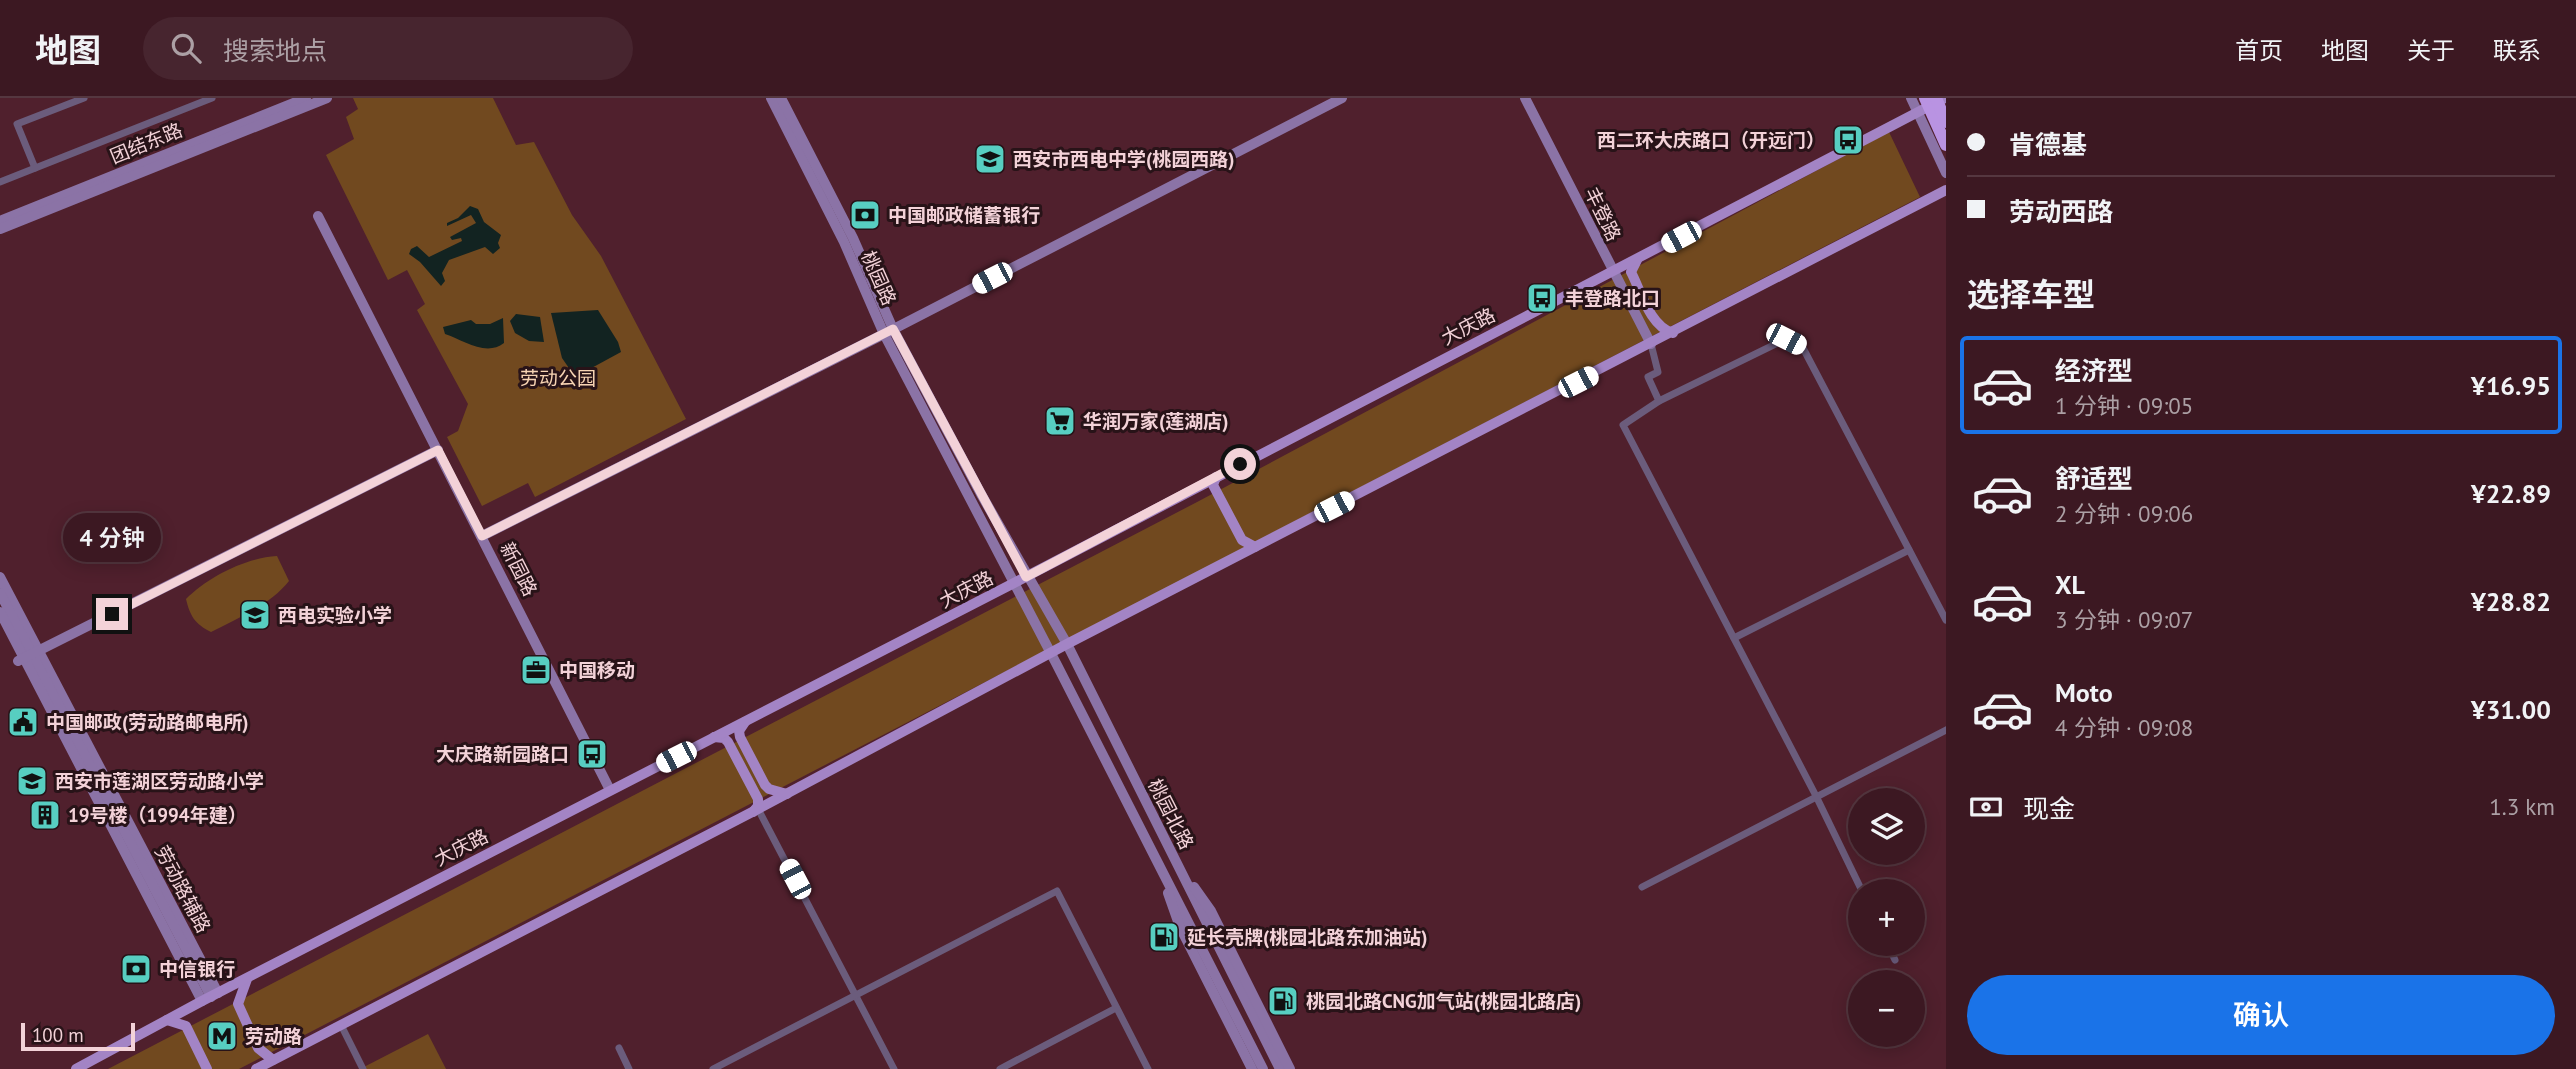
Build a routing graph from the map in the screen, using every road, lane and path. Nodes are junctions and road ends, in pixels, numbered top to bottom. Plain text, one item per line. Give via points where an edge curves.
1 (83, 98) edge
2 (212, 98) edge
3 (306, 98) edge
4 (327, 98) edge
5 (771, 98) edge
6 (782, 98) edge
7 (1342, 98) edge
8 (1525, 98) edge
9 (1911, 98) edge
10 (1925, 98) edge
11 (1936, 98) edge
12 (1945, 98) edge
13 (1918, 114) junction
14 (1946, 122) edge
15 (1946, 145) edge
16 (35, 168) junction
17 (1946, 173) edge
18 (0, 182) edge
19 (1946, 190) edge
20 (318, 216) dead end
21 (0, 220) edge
22 (0, 229) edge
23 (1637, 260) junction
24 (1614, 271) junction
25 (889, 331) junction
26 (1673, 333) junction
27 (1653, 343) junction
28 (1659, 401) junction
29 (438, 450) junction
30 (1216, 477) junction
31 (1201, 484) junction
32 (482, 536) junction
33 (1255, 547) junction
34 (1909, 550) junction
35 (1238, 556) junction
36 (0, 577) edge
37 (1026, 577) junction
38 (1014, 583) junction
39 (0, 593) edge
40 (0, 612) edge
41 (1946, 620) edge
42 (0, 625) edge
43 (1734, 638) junction
44 (1067, 644) junction
45 (1051, 654) junction
46 (28, 656) junction
47 (747, 720) junction
48 (1946, 730) edge
49 (714, 737) junction
50 (610, 790) junction
51 (787, 794) junction
52 (1816, 796) junction
53 (756, 811) junction
54 (1155, 856) junction
55 (1175, 859) junction
56 (1856, 879) edge
57 (1642, 887) dead end
58 (1893, 956) edge
59 (1895, 960) dead end
60 (247, 979) junction
61 (855, 995) junction
62 (207, 999) junction
63 (1116, 1008) junction
64 (167, 1020) junction
65 (341, 1025) junction
66 (619, 1048) dead end
67 (273, 1060) junction
68 (76, 1069) edge
69 (207, 1069) edge
70 (256, 1069) edge
71 (363, 1069) edge
72 (629, 1069) edge
73 (713, 1069) edge
74 (894, 1069) edge
75 (1000, 1069) edge
76 (1148, 1069) edge
77 (1252, 1069) edge
78 (1263, 1069) edge
79 (1280, 1069) edge
80 (1290, 1069) edge

1 - 16 street via 17,124
2 - 16 street
3 - 21 street, 团结东路
4 - 22 street
5 - 25 street, 桃园路
6 - 25 street, 桃园路 via 853,238
7 - 25 street
8 - 24 street, 丰登路
9 - 13 street
10 - 15 highway, bridge
11 - 14 highway, bridge
12 - 13 main road, 大庆路
13 - 17 street
13 - 23 main road, 大庆路
16 - 18 street
19 - 26 main road
20 - 29 street, 新园路
23 - 24 main road, 大庆路
23 - 26 main road via 1630,272 1657,324
24 - 27 main road via 1627,274 1655,328
24 - 30 main road, 大庆路
25 - 32 street
25 - 37 street, 桃园路
25 - 38 street, 桃园路
26 - 27 main road
27 - 28 street via 1658,372 1647,377
27 - 33 main road
28 - 34 street via 1786,339 1803,348
28 - 43 street via 1623,425
29 - 32 street, 新园路
29 - 46 street
30 - 31 main road, 大庆路
30 - 33 main road via 1213,485 1242,540
31 - 35 main road via 1209,487 1238,543
31 - 37 main road, 大庆路
32 - 50 street, 新园路
33 - 35 main road
34 - 41 street
34 - 43 street
35 - 44 main road
36 - 46 street, 劳动路辅路
37 - 38 main road, 大庆路
37 - 44 street, 桃园北路
38 - 45 street, 桃园北路
38 - 47 main road, 大庆路
39 - 46 street
40 - 46 street
42 - 46 street, 劳动路辅路
43 - 52 street
44 - 45 main road
44 - 55 street, 桃园北路
45 - 51 main road
45 - 54 street, 桃园北路
46 - 62 street, 劳动路辅路
46 - 62 street
47 - 49 main road, 大庆路
47 - 51 main road via 740,737 765,785
48 - 52 street
49 - 50 main road, 大庆路
49 - 53 main road via 728,742 758,799
50 - 60 main road, 大庆路
51 - 53 main road
52 - 56 street
52 - 57 street
53 - 61 street
53 - 65 main road
54 - 77 street via 1180,927
54 - 78 street, 桃园北路
55 - 79 street, 桃园北路
55 - 80 street via 1211,911
58 - 59 street
60 - 62 main road, 大庆路
60 - 67 main road via 237,1004 258,1048
61 - 63 street via 1057,891
61 - 73 street
61 - 74 street
62 - 64 main road, 大庆路
63 - 75 street
63 - 76 street
64 - 68 main road, 大庆路
64 - 69 main road via 186,1027
65 - 67 main road
65 - 71 street
66 - 72 street
67 - 70 main road

